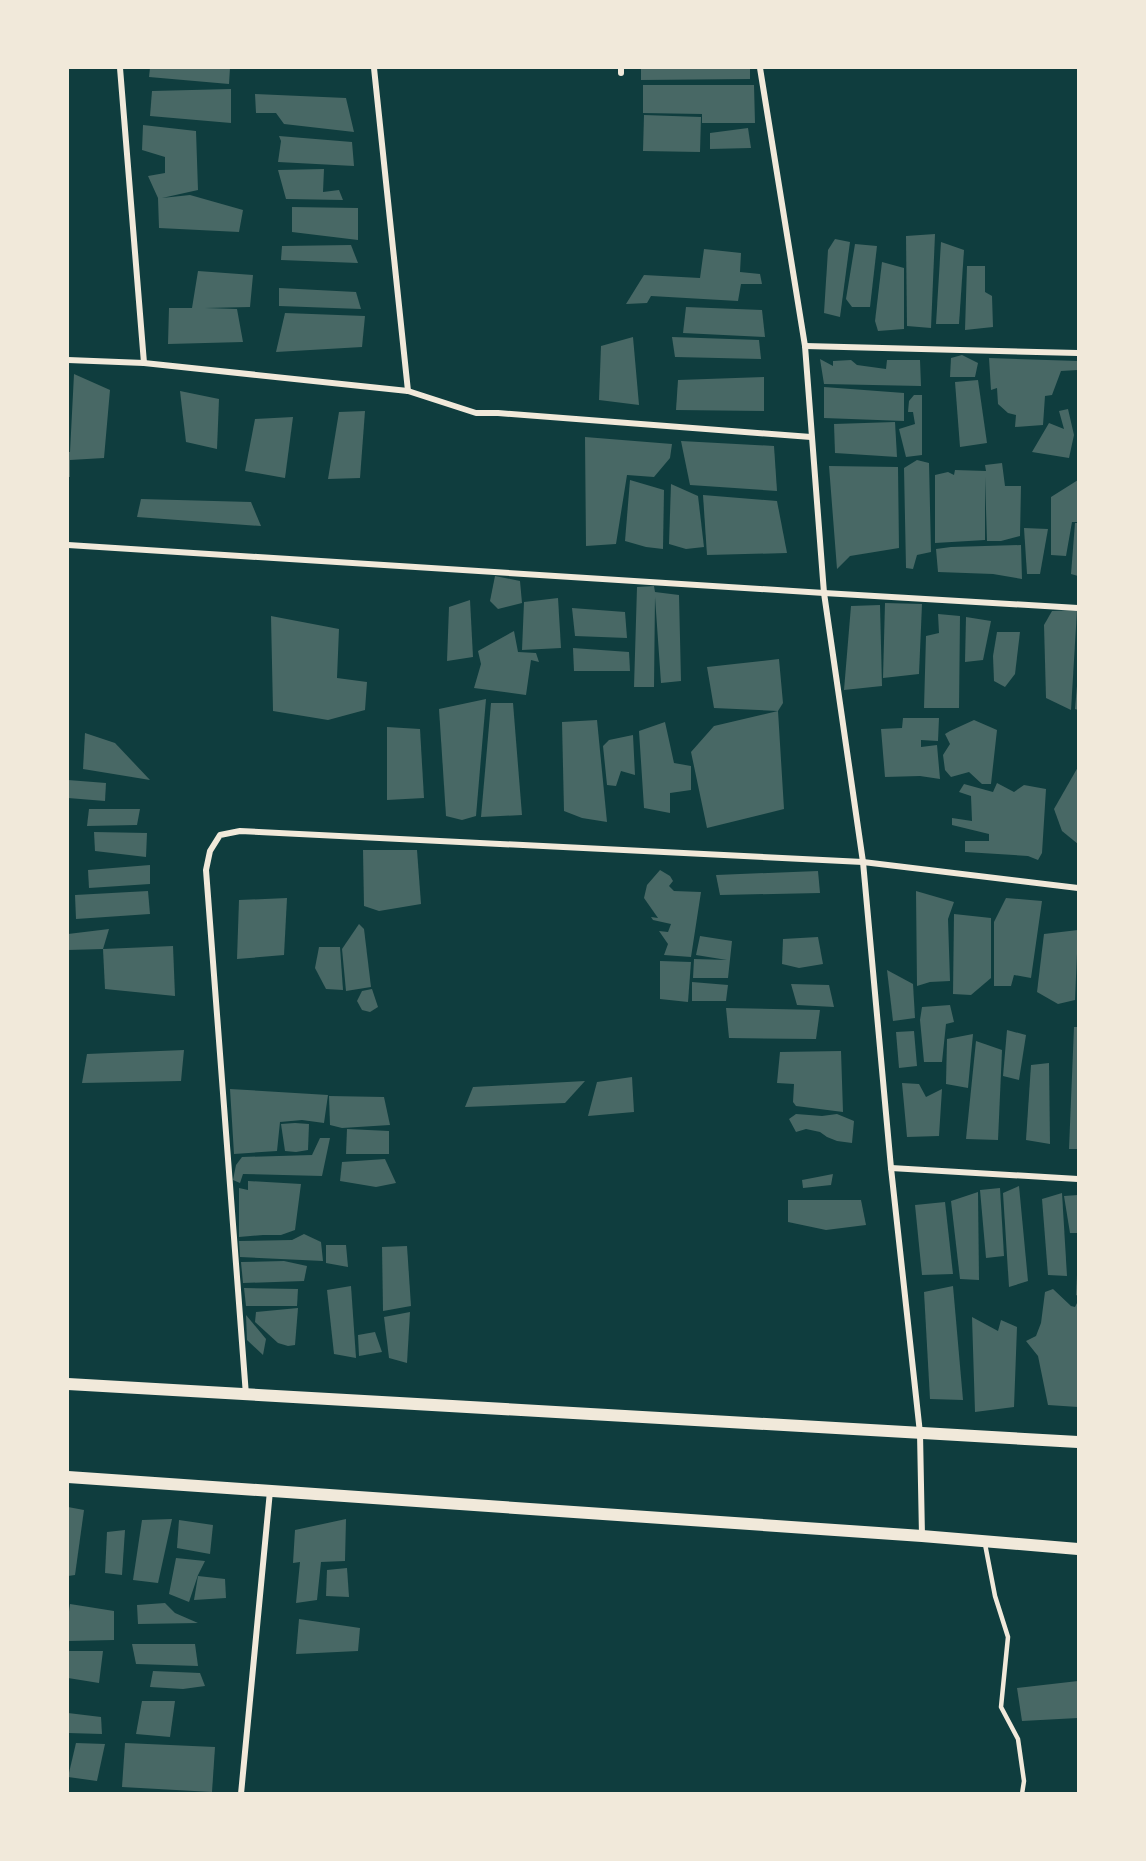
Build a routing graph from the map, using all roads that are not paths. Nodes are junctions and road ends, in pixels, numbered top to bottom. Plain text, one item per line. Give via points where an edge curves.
1 (120, 68) edge
2 (374, 68) edge
3 (760, 68) edge
4 (805, 346) junction
5 (1078, 353) edge
6 (68, 360) edge
7 (144, 363) junction
8 (408, 391) junction
9 (811, 437) junction
10 (68, 545) edge
11 (824, 593) junction
12 (1078, 608) edge
13 (862, 862) junction
14 (1078, 888) edge
15 (891, 1168) junction
16 (1078, 1179) edge
17 (68, 1384) edge
18 (246, 1395) junction
19 (920, 1433) junction
20 (1078, 1442) edge
21 (68, 1477) edge
22 (270, 1491) junction
23 (922, 1536) junction
24 (985, 1542) junction
25 (1078, 1549) edge
26 (241, 1794) edge
27 (1022, 1794) edge

1 - 7 street
2 - 8 street
3 - 4 street
4 - 5 street
4 - 9 street
6 - 7 street
7 - 8 street
8 - 9 street via 476,413
9 - 11 street
10 - 11 street
11 - 12 street
11 - 13 street
13 - 14 street
13 - 15 street
13 - 18 street via 240,831 220,835 210,851 206,870
15 - 16 street
15 - 19 street
17 - 18 main road
18 - 19 main road
19 - 20 main road
19 - 23 street
21 - 22 main road
22 - 23 main road
22 - 26 street
23 - 24 main road
24 - 25 main road
24 - 27 lane via 1008,1637 1001,1707 1018,1738

